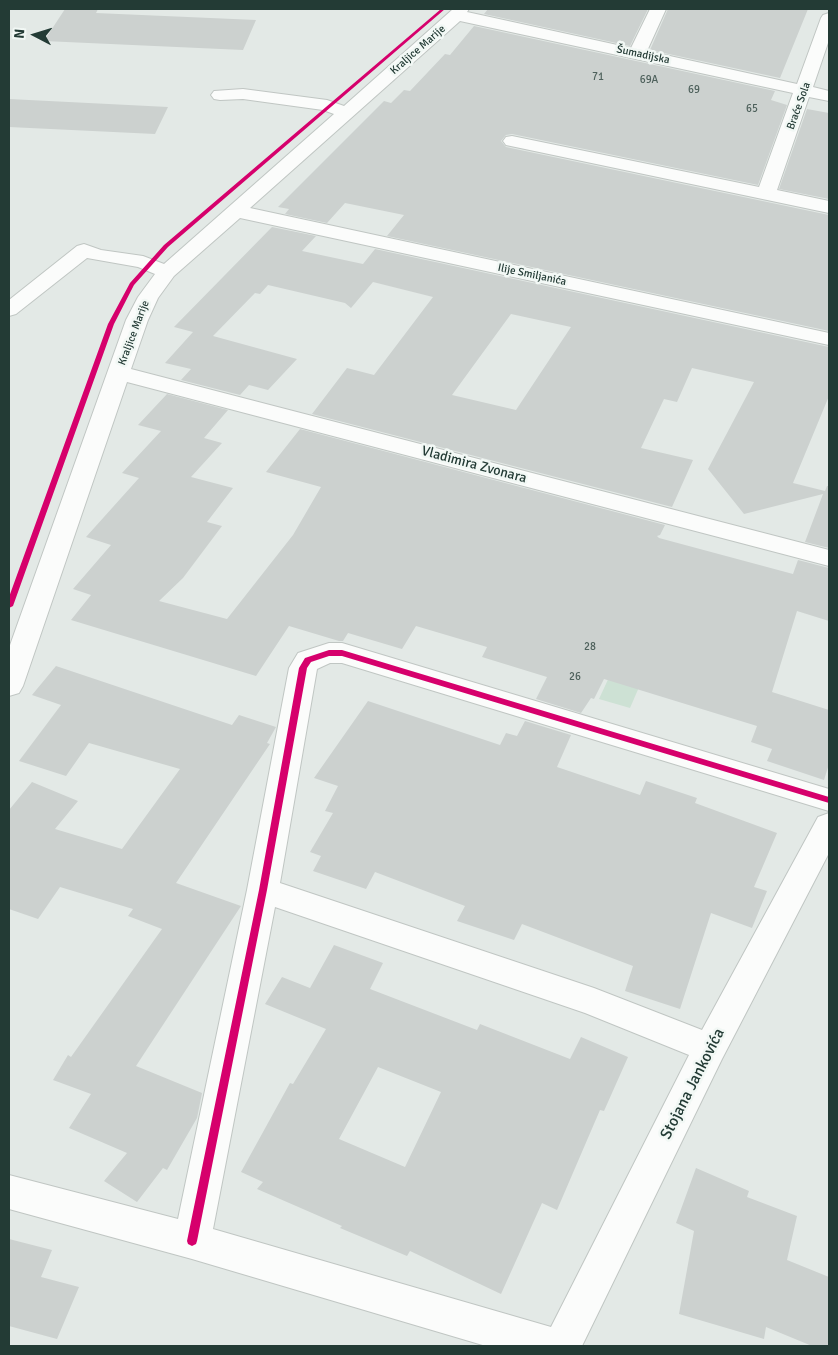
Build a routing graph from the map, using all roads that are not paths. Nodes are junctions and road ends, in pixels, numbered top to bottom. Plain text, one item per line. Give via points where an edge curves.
1 (658, 9) edge
2 (459, 12) edge
3 (829, 18) edge
4 (637, 54) junction
5 (805, 90) junction
6 (220, 95) dead end
7 (829, 96) edge
8 (346, 113) junction
9 (512, 141) dead end
10 (766, 193) junction
11 (829, 207) edge
12 (236, 211) junction
13 (167, 272) junction
14 (9, 310) edge
15 (829, 340) edge
16 (119, 373) junction
17 (829, 558) edge
18 (9, 686) edge
19 (829, 800) edge
20 (829, 825) edge
21 (263, 890) junction
22 (710, 1048) junction
23 (9, 1192) edge
24 (192, 1241) junction
25 (552, 1346) edge
26 (562, 1346) edge

1 - 4 street
2 - 4 street, Šumadijska
2 - 8 street, Kraljice Marije
3 - 5 street, Braće Sola
4 - 5 street, Šumadijska
5 - 7 street, Šumadijska
5 - 10 street, Braće Sola
6 - 8 street via 243,94 327,105
8 - 12 street, Kraljice Marije
9 - 10 street
10 - 11 street
12 - 13 street, Kraljice Marije
12 - 15 street, Ilije Smiljanića
13 - 14 street via 143,262 84,250
13 - 16 street, Kraljice Marije via 148,297 137,320
16 - 17 street, Vladimira Zvonara
16 - 18 street, Kraljice Marije
19 - 21 street via 342,653 329,653 308,660 303,668
20 - 22 street, Stojana Jankovića
21 - 22 street via 594,1002
21 - 24 street
22 - 26 street, Stojana Jankovića
23 - 24 street
24 - 25 street

